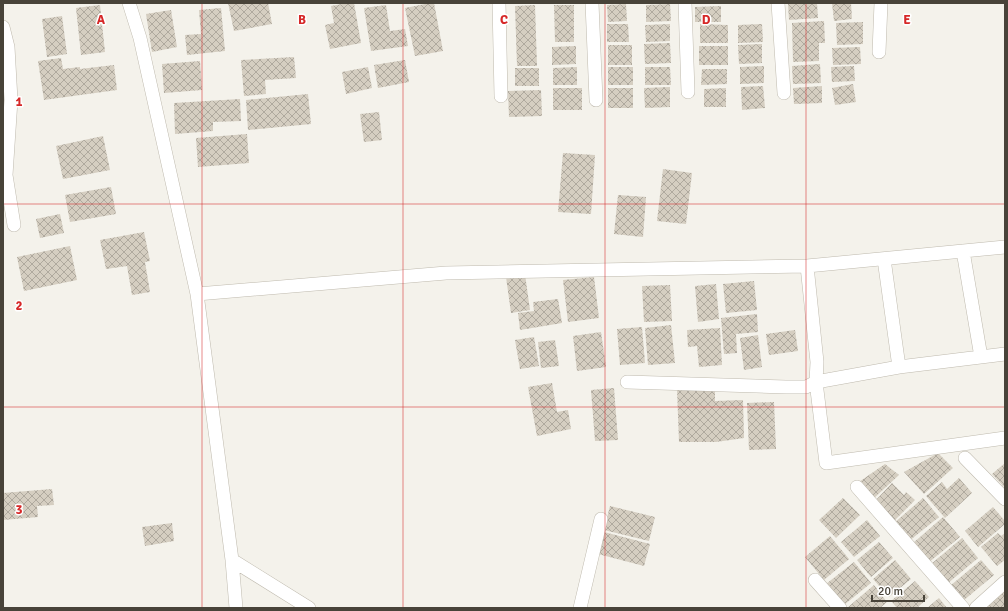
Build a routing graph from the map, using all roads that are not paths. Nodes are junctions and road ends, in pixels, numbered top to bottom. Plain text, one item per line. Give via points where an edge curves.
1 (129, 3) edge
2 (499, 3) edge
3 (592, 3) edge
4 (685, 3) edge
5 (778, 3) edge
6 (881, 3) edge
7 (3, 27) edge
8 (879, 52) dead end
9 (688, 92) dead end
10 (784, 93) dead end
11 (501, 96) dead end
12 (596, 100) dead end
13 (14, 225) dead end
14 (1005, 247) edge
15 (963, 251) junction
16 (884, 259) junction
17 (807, 266) junction
18 (196, 294) junction
19 (1005, 354) edge
20 (981, 357) junction
21 (899, 367) junction
22 (627, 382) dead end
23 (816, 382) junction
24 (1005, 438) edge
25 (965, 458) dead end
26 (857, 487) dead end
27 (1005, 499) edge
28 (601, 519) dead end
29 (232, 560) junction
30 (815, 580) dead end
31 (1005, 582) edge
32 (236, 608) edge
33 (309, 608) edge
34 (580, 608) edge
35 (840, 608) edge
36 (962, 608) edge
37 (976, 608) edge

1 - 18 street via 140,38
2 - 11 street
3 - 12 street
4 - 9 street
5 - 10 street
6 - 8 street
7 - 13 street via 8,47 11,100 6,175
14 - 15 street
15 - 16 street
15 - 20 street
16 - 17 street
16 - 21 street
17 - 18 street via 446,273
17 - 23 street via 817,362
18 - 29 street
19 - 20 street
20 - 21 street
21 - 23 street
22 - 23 street via 806,387
23 - 24 street via 826,463
25 - 27 street
26 - 36 street
28 - 34 street
29 - 32 street
29 - 33 street
30 - 35 street
31 - 37 street

